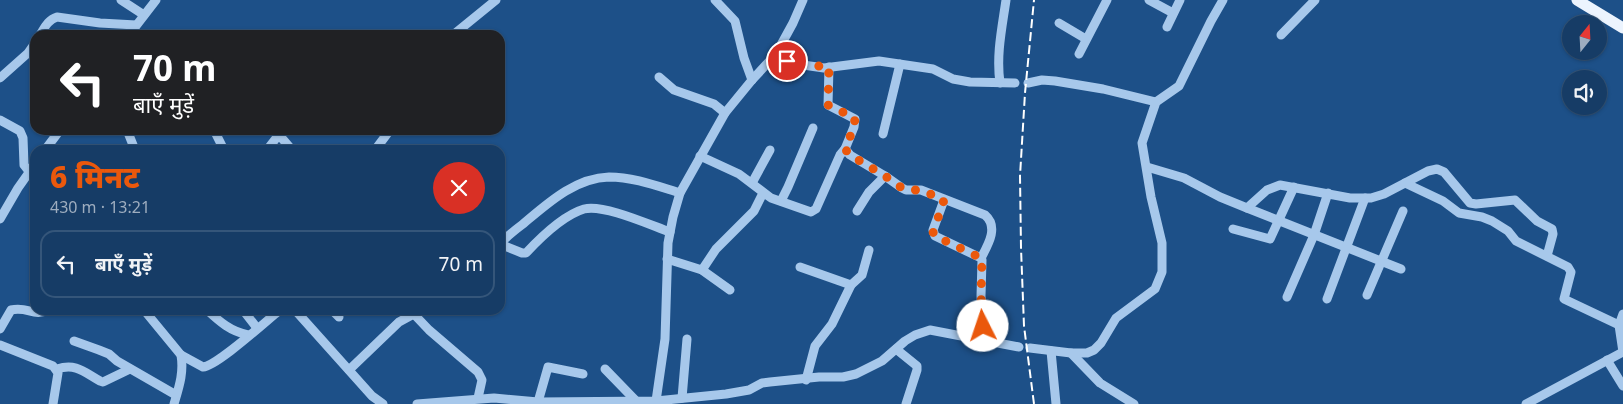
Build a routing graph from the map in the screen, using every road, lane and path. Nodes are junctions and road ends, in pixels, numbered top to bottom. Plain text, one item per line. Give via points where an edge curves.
1 (121, 0) edge
2 (156, 0) edge
3 (496, 0) edge
4 (715, 0) edge
5 (803, 0) edge
6 (1006, 0) edge
7 (1107, 0) edge
8 (1149, 0) edge
9 (1180, 0) edge
10 (1223, 0) edge
11 (1315, 0) edge
12 (1577, 0) edge
13 (1173, 13) junction
14 (144, 15) junction
15 (1058, 23) dead end
16 (1167, 27) dead end
17 (1623, 28) edge
18 (43, 30) edge
19 (127, 30) edge
20 (136, 30) edge
21 (459, 30) edge
22 (1281, 35) dead end
23 (1086, 39) junction
24 (30, 50) edge
25 (776, 54) junction
26 (1079, 54) dead end
27 (900, 64) junction
28 (829, 67) junction
29 (659, 77) dead end
30 (0, 78) edge
31 (752, 80) junction
32 (1000, 83) junction
33 (1015, 83) dead end
34 (1028, 83) dead end
35 (1156, 102) junction
36 (725, 113) junction
37 (0, 120) edge
38 (813, 128) dead end
39 (883, 134) dead end
40 (271, 145) edge
41 (288, 145) edge
42 (845, 149) junction
43 (770, 150) dead end
44 (700, 156) junction
45 (1147, 167) junction
46 (30, 173) edge
47 (885, 176) junction
48 (30, 179) edge
49 (752, 183) junction
50 (1405, 183) junction
51 (1294, 187) junction
52 (680, 193) junction
53 (763, 193) junction
54 (1328, 193) junction
55 (1365, 198) junction
56 (944, 200) junction
57 (781, 201) junction
58 (1476, 204) junction
59 (1247, 208) junction
60 (1403, 210) dead end
61 (856, 211) dead end
62 (1463, 214) junction
63 (0, 218) edge
64 (1280, 221) junction
65 (1232, 229) dead end
66 (670, 232) junction
67 (1314, 234) junction
68 (505, 240) edge
69 (505, 246) edge
70 (1347, 248) junction
71 (869, 250) dead end
72 (1547, 256) junction
73 (981, 258) junction
74 (667, 259) junction
75 (1381, 261) junction
76 (800, 267) dead end
77 (1401, 269) dead end
78 (702, 270) junction
79 (851, 285) junction
80 (730, 290) dead end
81 (1367, 295) dead end
82 (1287, 297) dead end
83 (1327, 299) dead end
84 (30, 311) edge
85 (1623, 314) edge
86 (148, 315) edge
87 (212, 315) edge
88 (247, 315) edge
89 (274, 315) edge
90 (300, 315) edge
91 (409, 315) edge
92 (419, 315) edge
93 (1619, 325) junction
94 (257, 328) junction
95 (0, 329) edge
96 (248, 335) junction
97 (687, 339) dead end
98 (74, 341) dead end
99 (984, 341) junction
100 (0, 345) edge
101 (1019, 347) dead end
102 (1030, 348) dead end
103 (896, 349) junction
104 (1051, 351) junction
105 (1623, 352) edge
106 (1071, 353) junction
107 (181, 355) junction
108 (1607, 360) junction
109 (57, 369) junction
110 (130, 369) junction
111 (605, 369) dead end
112 (349, 370) junction
113 (583, 374) dead end
114 (806, 380) junction
115 (1623, 386) edge
116 (726, 394) junction
117 (478, 398) junction
118 (682, 398) junction
119 (175, 400) edge
120 (492, 401) edge
121 (656, 401) junction
122 (538, 402) junction
123 (637, 402) junction
124 (610, 403) edge
125 (1530, 403) edge
126 (52, 404) edge
127 (383, 404) edge
128 (417, 404) edge
129 (718, 404) edge
130 (906, 404) edge
131 (1056, 404) edge
132 (1134, 404) edge

1 - 14 street
2 - 14 street
3 - 21 street
4 - 31 street via 735,21
5 - 25 street
6 - 32 street via 999,48
7 - 23 street
8 - 13 street
9 - 13 street
10 - 35 street via 1179,86
11 - 22 street
12 - 17 main road
13 - 16 street
14 - 20 street
15 - 23 street
18 - 19 street via 57,17
23 - 26 street
24 - 30 street
25 - 28 street via 796,64
25 - 31 street
27 - 28 street via 871,62
27 - 32 street via 933,69 952,79
27 - 39 street
28 - 42 street via 828,105 855,118
29 - 36 street via 674,90 714,104
31 - 36 street
32 - 33 street
34 - 35 street via 1055,81
35 - 45 street via 1142,143
36 - 44 street
37 - 46 street via 20,130 24,165
38 - 57 street
40 - 41 street via 280,136
42 - 47 street
42 - 57 street via 814,211
43 - 49 street
44 - 49 street
44 - 52 street
45 - 59 street via 1184,178
45 - 106 street via 1162,243 1160,278 1151,293 1116,318 1094,350
47 - 56 street via 906,190 921,190
47 - 61 street
48 - 63 street
49 - 53 street
50 - 55 street via 1384,194
50 - 58 street via 1428,171 1442,170 1466,199
50 - 62 street
51 - 54 street
51 - 59 street via 1273,187
51 - 64 street
52 - 66 street
52 - 68 street via 644,182 598,179 562,193
53 - 57 street
53 - 78 street via 754,211 716,249
54 - 55 street
54 - 67 street
55 - 70 street
56 - 73 street via 933,230 935,236
56 - 73 street via 989,219 992,238
58 - 62 street
58 - 72 street via 1517,201 1537,221 1553,230
59 - 64 street
60 - 75 street
62 - 72 street via 1486,218 1508,231 1516,241
64 - 65 street via 1270,239
64 - 67 street
66 - 69 street via 617,213 592,208 584,209 558,224 526,253
66 - 74 street
67 - 70 street
67 - 82 street
70 - 75 street
70 - 83 street
71 - 79 street via 862,275
72 - 93 street via 1571,269 1564,299
73 - 99 street
74 - 78 street
74 - 121 street via 665,339
75 - 77 street
75 - 81 street
76 - 79 street
78 - 80 street
79 - 114 street via 832,324 815,346
84 - 95 street via 12,310
85 - 93 street
86 - 107 street
87 - 96 street via 224,326
88 - 94 street
89 - 94 street
90 - 112 street
91 - 112 street
92 - 117 street via 478,372 482,380
93 - 105 street
94 - 96 street
96 - 107 street via 207,366
97 - 118 street
98 - 110 street via 109,354
99 - 101 street
99 - 103 street via 930,330 915,335
100 - 109 street
102 - 104 street
103 - 114 street via 882,361 856,374
103 - 130 street via 917,366
104 - 106 street
104 - 131 street
105 - 108 street
106 - 132 street via 1100,383
107 - 119 street via 181,380
108 - 115 street
108 - 125 street
109 - 110 street via 74,367 103,382
109 - 126 street
110 - 119 street
111 - 123 street
112 - 127 street
113 - 122 street via 548,367
114 - 116 street via 770,382
116 - 118 street
116 - 129 street
117 - 120 street
117 - 128 street
118 - 121 street
120 - 122 street
121 - 123 street
122 - 124 street
123 - 124 street

